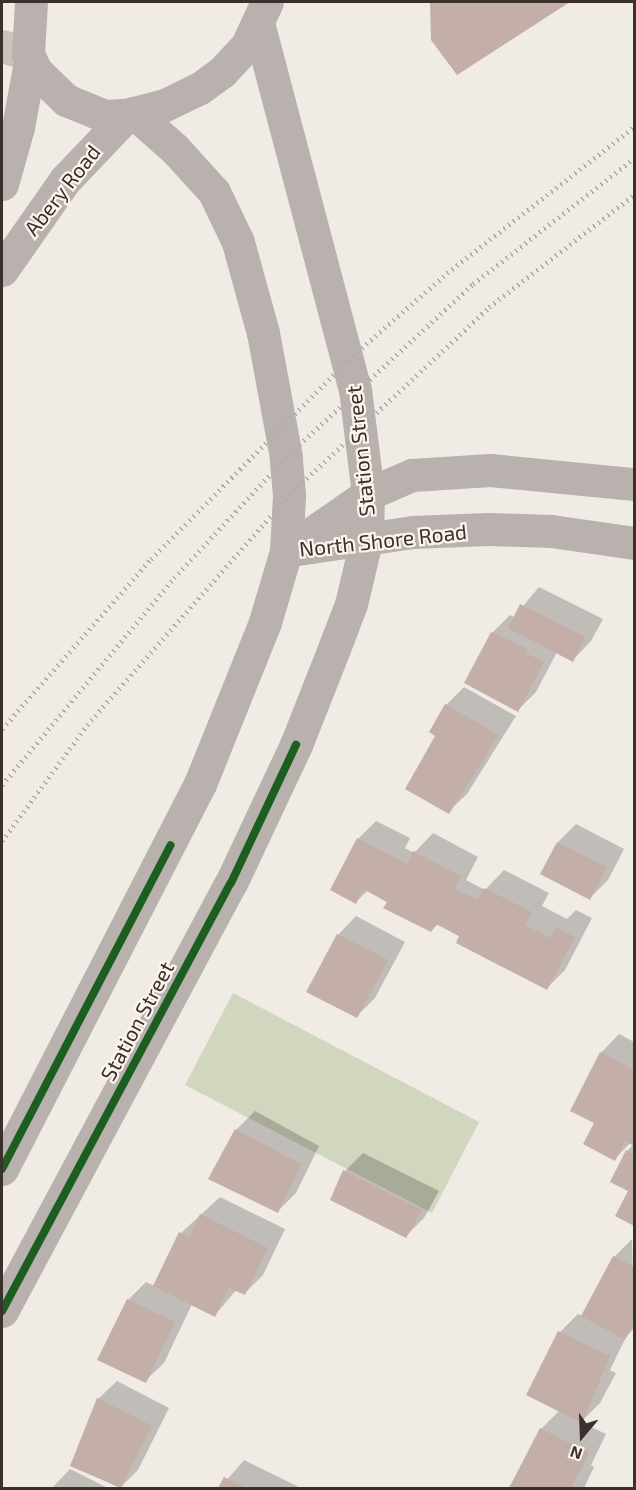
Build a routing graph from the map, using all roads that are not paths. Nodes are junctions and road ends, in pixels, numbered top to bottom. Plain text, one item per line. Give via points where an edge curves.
1 (31, 2) edge
2 (262, 13) edge
3 (20, 54) edge
4 (131, 114) junction
5 (2, 183) edge
6 (2, 270) edge
7 (634, 484) edge
8 (368, 494) junction
9 (367, 537) junction
10 (634, 543) edge
11 (286, 550) junction
12 (2, 1169) edge
13 (2, 1311) edge

1 - 3 main road
2 - 4 main road via 248,45 222,72 186,96
2 - 8 main road, Station Street via 355,390
3 - 4 main road via 48,86 77,107 95,114
3 - 5 main road via 18,127
4 - 6 main road, Abery Road via 65,180
4 - 11 main road via 175,149 214,192 238,242 263,333 284,446 289,495
7 - 8 main road, North Shore Road via 587,477 442,470 412,476
8 - 9 main road, Station Street
8 - 11 main road, North Shore Road
9 - 10 main road, North Shore Road via 489,529 551,531
9 - 11 main road, North Shore Road
9 - 13 main road, Station Street via 351,604 335,646 296,745 231,883
11 - 12 main road via 265,622 200,784

